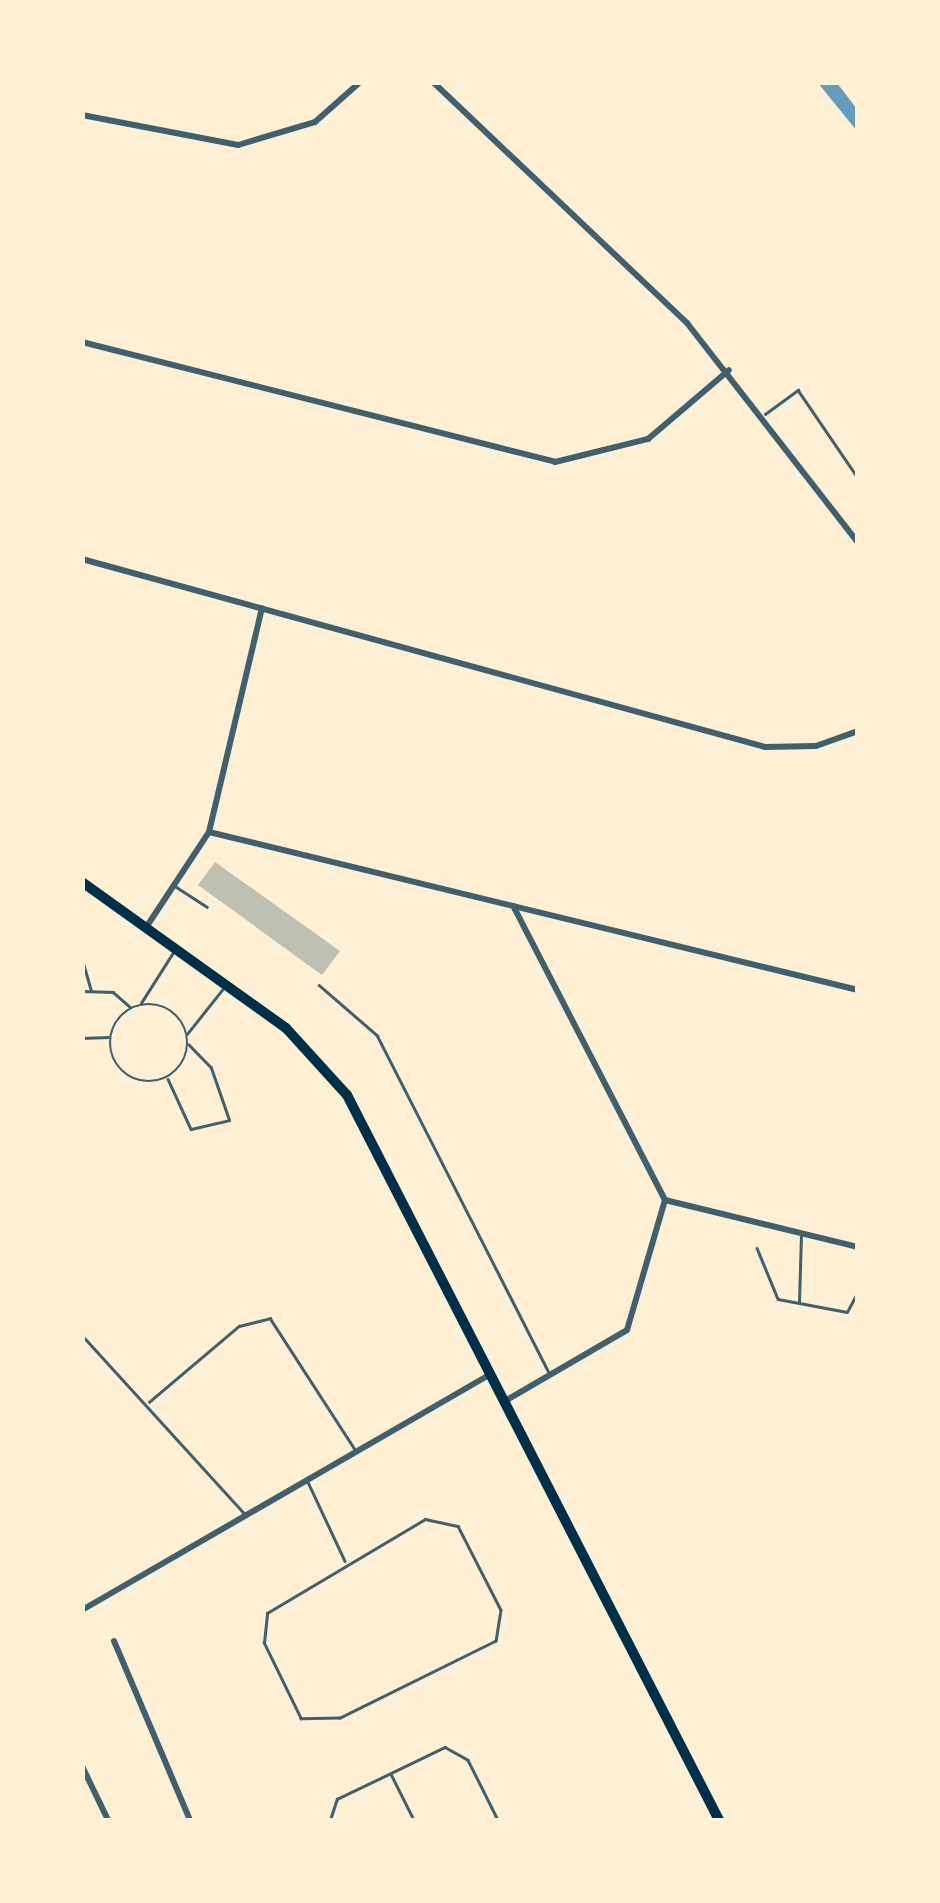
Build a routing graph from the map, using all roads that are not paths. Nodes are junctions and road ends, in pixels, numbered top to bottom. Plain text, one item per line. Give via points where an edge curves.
1 (360, 82) edge
2 (433, 82) edge
3 (82, 115) edge
4 (82, 342) edge
5 (729, 370) junction
6 (765, 414) junction
7 (858, 478) edge
8 (858, 543) edge
9 (82, 559) edge
10 (262, 608) junction
11 (858, 731) edge
12 (209, 832) junction
13 (82, 882) edge
14 (174, 886) junction
15 (512, 905) junction
16 (208, 907) dead end
17 (147, 926) junction
18 (175, 948) junction
19 (82, 958) edge
20 (226, 984) junction
21 (319, 985) dead end
22 (82, 990) edge
23 (858, 990) edge
24 (91, 991) junction
25 (140, 1004) junction
26 (130, 1008) junction
27 (187, 1034) junction
28 (110, 1037) junction
29 (82, 1038) edge
30 (188, 1044) junction
31 (168, 1078) junction
32 (665, 1200) junction
33 (802, 1233) junction
34 (858, 1247) edge
35 (757, 1248) dead end
36 (858, 1291) edge
37 (799, 1304) junction
38 (82, 1335) edge
39 (491, 1374) junction
40 (550, 1377) junction
41 (148, 1402) junction
42 (505, 1402) junction
43 (357, 1452) junction
44 (307, 1480) junction
45 (246, 1515) junction
46 (346, 1563) junction
47 (82, 1610) edge
48 (114, 1641) dead end
49 (82, 1766) edge
50 (391, 1774) junction
51 (108, 1820) edge
52 (190, 1820) edge
53 (330, 1820) edge
54 (414, 1820) edge
55 (498, 1820) edge
56 (719, 1820) edge

1 - 3 street via 315,122 238,145
2 - 5 street
4 - 5 street via 556,462 648,439
5 - 6 street
6 - 7 lane via 798,390
6 - 8 street
9 - 10 street
10 - 11 street via 765,747 816,746
10 - 12 street
12 - 14 street
12 - 15 street
13 - 17 main road
14 - 16 lane
14 - 17 street
15 - 23 street
15 - 32 street
17 - 18 main road
18 - 20 main road
18 - 25 lane
19 - 24 lane
20 - 27 lane
20 - 39 main road via 286,1028 347,1095
21 - 40 lane via 377,1035
22 - 24 lane
24 - 26 lane via 114,992
25 - 26 lane
25 - 27 lane via 170,1009
26 - 28 lane
27 - 30 lane
28 - 29 lane
28 - 31 lane via 128,1076
30 - 31 lane
30 - 31 lane via 211,1068 230,1120 191,1130
32 - 33 street
32 - 40 street via 631,1325
33 - 34 street
33 - 37 lane
35 - 37 lane via 773,1294
36 - 37 lane via 847,1312
38 - 41 lane
39 - 42 main road
39 - 43 street
40 - 42 street
41 - 43 lane via 239,1326 270,1318
41 - 45 lane
42 - 56 main road
43 - 44 street
44 - 45 street
44 - 46 lane
45 - 47 street
46 - 46 lane via 425,1518 447,1518 501,1610 496,1641 340,1718 301,1719 262,1622
48 - 52 street
49 - 51 street
50 - 53 lane via 337,1799
50 - 54 lane
50 - 55 lane via 460,1748

